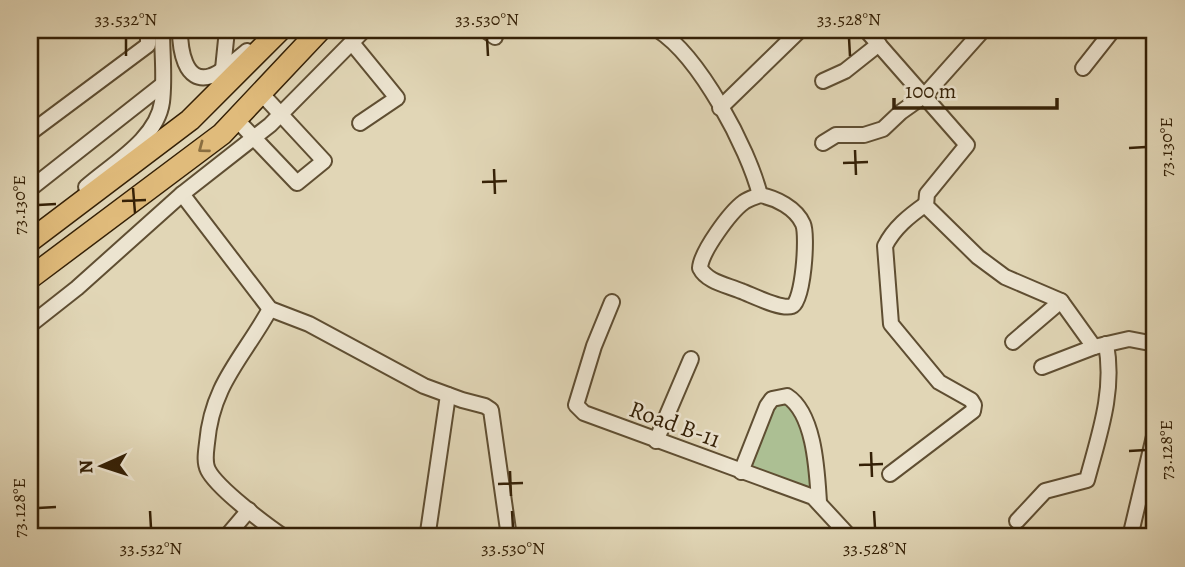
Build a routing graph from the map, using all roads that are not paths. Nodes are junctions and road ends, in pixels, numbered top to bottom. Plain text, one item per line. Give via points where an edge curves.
1 (148, 30) edge
2 (162, 30) edge
3 (180, 30) edge
4 (227, 30) edge
5 (272, 30) edge
6 (280, 30) edge
7 (320, 30) edge
8 (365, 30) edge
9 (658, 30) edge
10 (800, 30) edge
11 (866, 30) edge
12 (983, 30) edge
13 (1113, 30) edge
14 (352, 43) junction
15 (879, 44) junction
16 (1083, 68) dead end
17 (223, 69) junction
18 (823, 81) dead end
19 (162, 85) junction
20 (261, 93) junction
21 (925, 95) junction
22 (720, 108) junction
23 (281, 114) junction
24 (236, 119) junction
25 (360, 123) dead end
26 (30, 133) edge
27 (255, 136) junction
28 (823, 143) dead end
29 (30, 189) edge
30 (182, 194) junction
31 (760, 195) junction
32 (926, 204) junction
33 (35, 237) edge
34 (30, 278) edge
35 (1061, 301) junction
36 (612, 302) dead end
37 (270, 309) junction
38 (30, 325) edge
39 (1013, 342) dead end
40 (1155, 344) edge
41 (1100, 345) junction
42 (691, 359) dead end
43 (1042, 367) dead end
44 (448, 395) junction
45 (1155, 432) edge
46 (656, 441) junction
47 (741, 472) junction
48 (890, 474) dead end
49 (819, 502) junction
50 (249, 510) junction
51 (1017, 521) dead end
52 (226, 537) edge
53 (284, 537) edge
54 (425, 537) edge
55 (509, 537) edge
56 (850, 537) edge
57 (1130, 537) edge

1 - 26 street via 148,45
2 - 19 street
3 - 17 street via 182,56 192,73 209,77
4 - 17 street
5 - 17 street
6 - 33 highway via 190,120
7 - 20 highway
8 - 14 street
9 - 22 street via 702,77
10 - 22 street
11 - 15 street
12 - 21 street
13 - 16 street
14 - 23 street
14 - 25 street via 397,98
15 - 18 street via 845,71
15 - 21 street
19 - 29 street
19 - 33 street via 161,105 138,144
20 - 23 street
20 - 24 highway
21 - 28 street via 883,129 864,135 836,135
21 - 32 street via 967,145 927,194
22 - 31 street
23 - 27 street
23 - 27 street via 324,161 297,183
24 - 27 street
24 -> 34 highway
27 - 30 street
30 - 37 street
30 - 38 street
31 - 31 street via 788,207 804,226 802,289 793,306 706,277 700,268 703,255 732,215 744,202
32 - 35 street via 978,257 1005,277
32 - 48 street via 907,218 885,246 891,324 939,382 974,405 973,411
35 - 39 street
35 - 41 street
36 - 46 street, Road B-11 via 576,405 590,417
37 - 44 street
37 - 50 street via 223,382 207,440 206,467
40 - 41 street via 1129,339
41 - 43 street
41 - 51 street via 1108,385 1106,411 1087,480 1045,491
42 - 46 street
44 - 54 street
44 - 55 street via 485,406 494,416
45 - 57 street
46 - 47 street, Road B-11
47 - 49 street, Road B-11
47 - 49 street via 767,406 772,399 787,396 804,414
49 - 56 street, Road B-11
50 - 52 street
50 - 53 street

